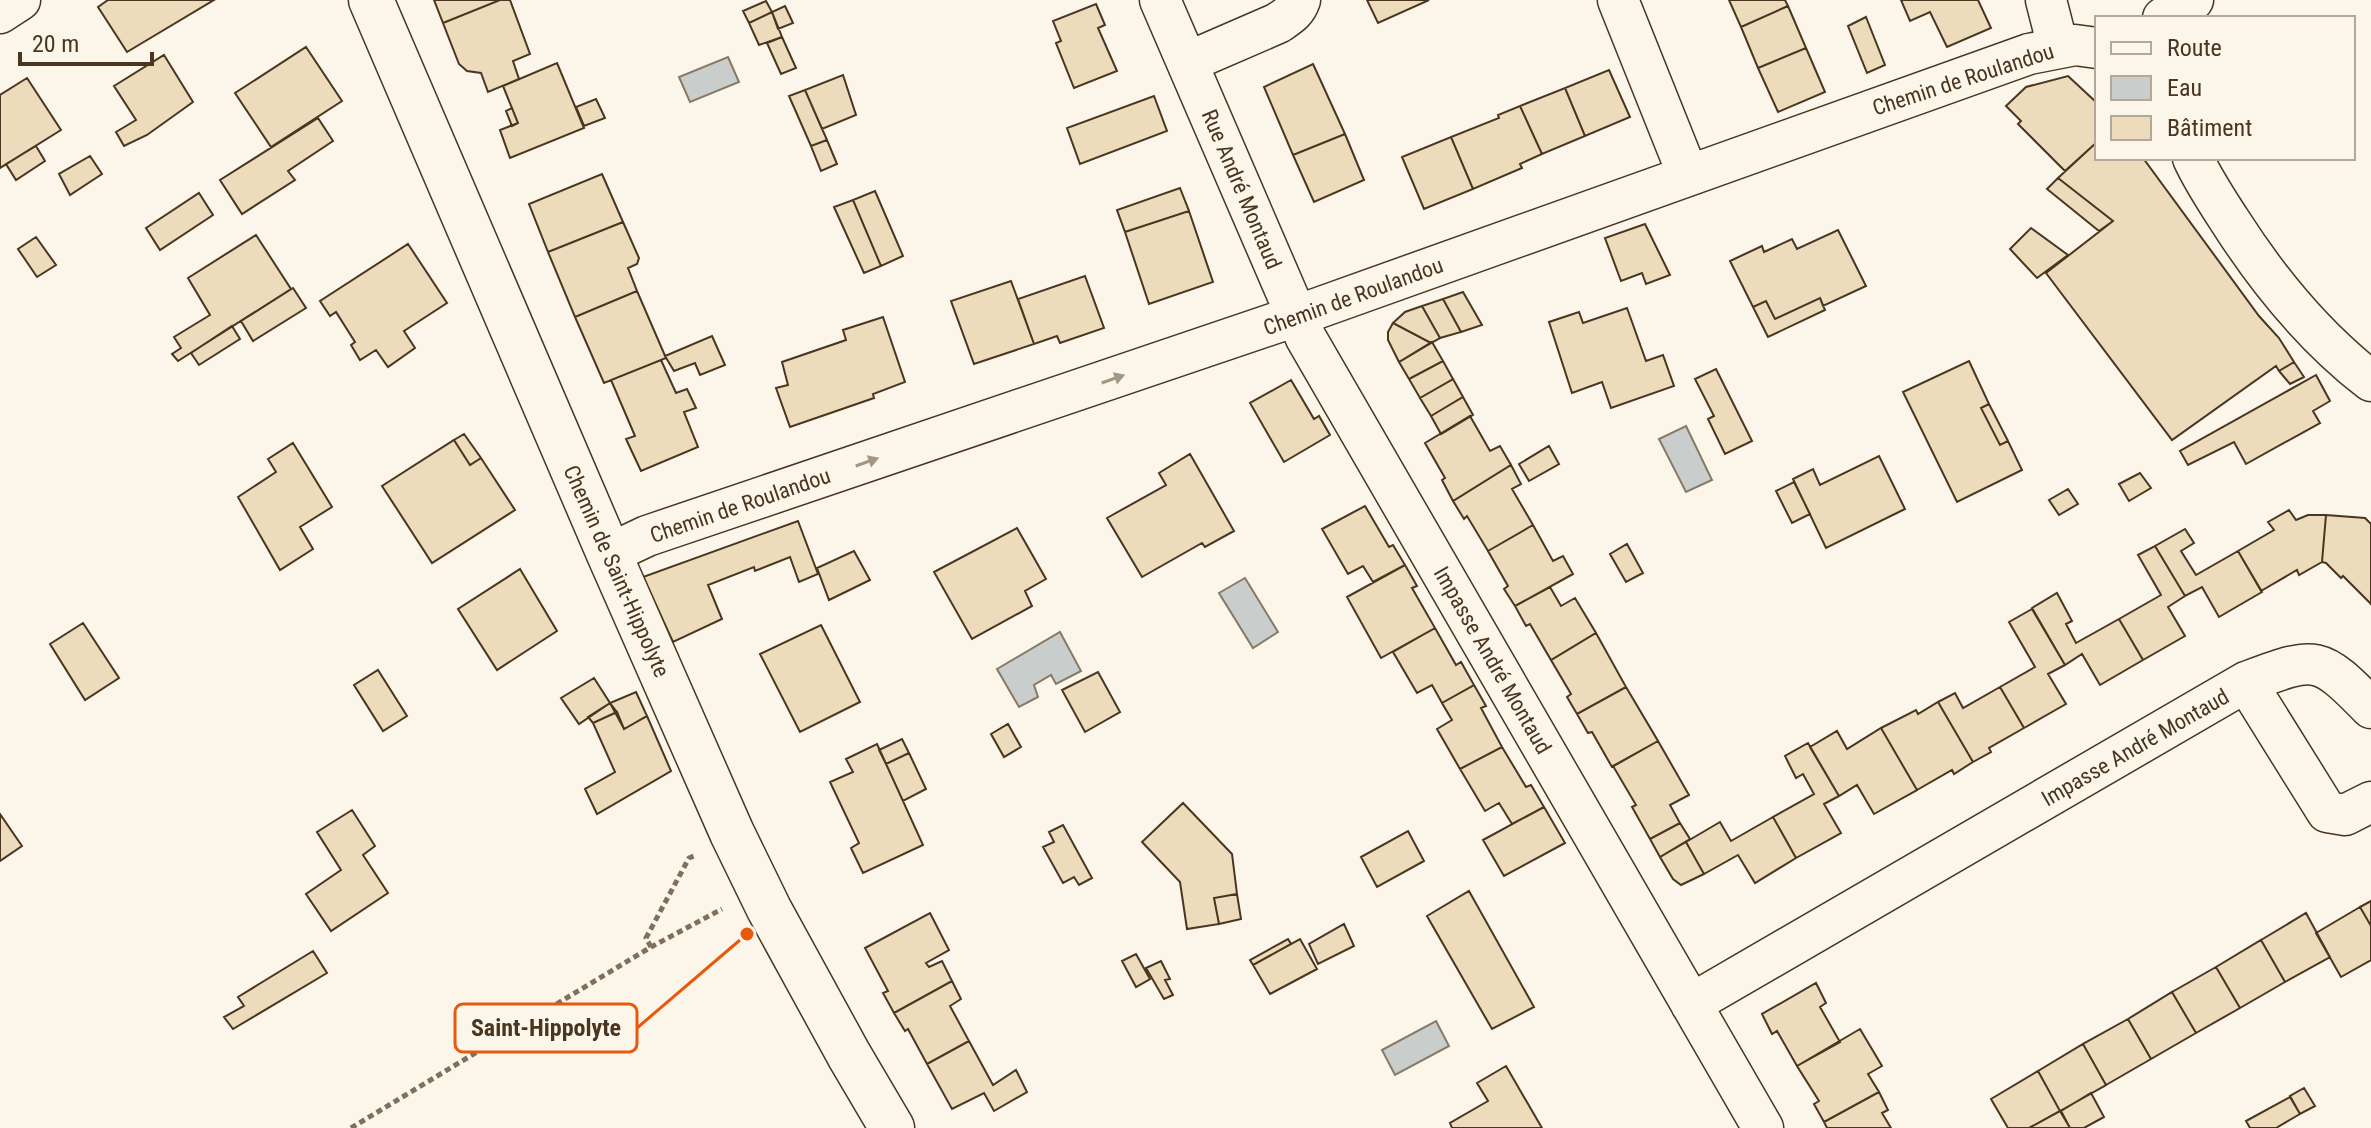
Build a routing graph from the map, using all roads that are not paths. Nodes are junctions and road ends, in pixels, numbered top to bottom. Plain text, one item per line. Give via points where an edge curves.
1 (20, 0) edge
2 (371, 0) edge
3 (1160, 0) edge
4 (1300, 0) edge
5 (1618, 0) edge
6 (2046, 0) edge
7 (2193, 0) edge
8 (0, 13) edge
9 (2166, 16) edge
10 (2078, 47) edge
11 (1188, 62) junction
12 (2194, 160) edge
13 (1688, 175) junction
14 (1296, 316) junction
15 (2371, 381) edge
16 (609, 554) junction
17 (2246, 682) junction
18 (2371, 708) edge
19 (2371, 802) edge
20 (1691, 1004) junction
21 (892, 1128) edge
22 (1763, 1128) edge

1 - 8 street
2 - 16 street, Chemin de Saint-Hippolyte
3 - 11 street, Rue André Montaud
4 - 11 street via 1278,23
5 - 13 street
6 - 10 street
7 - 9 street
10 - 13 street, Chemin de Roulandou via 2029,54
11 - 14 street, Rue André Montaud
12 - 15 street via 2285,298
13 - 14 street, Chemin de Roulandou
16 -> 14 street, Chemin de Roulandou via 647,536
14 - 20 street, Impasse André Montaud
16 - 21 street, Chemin de Saint-Hippolyte via 759,889
17 - 18 street, Impasse André Montaud via 2311,663 2339,675
17 - 19 street, Impasse André Montaud via 2327,812 2345,815
17 - 20 street, Impasse André Montaud
20 - 22 street, Impasse André Montaud

